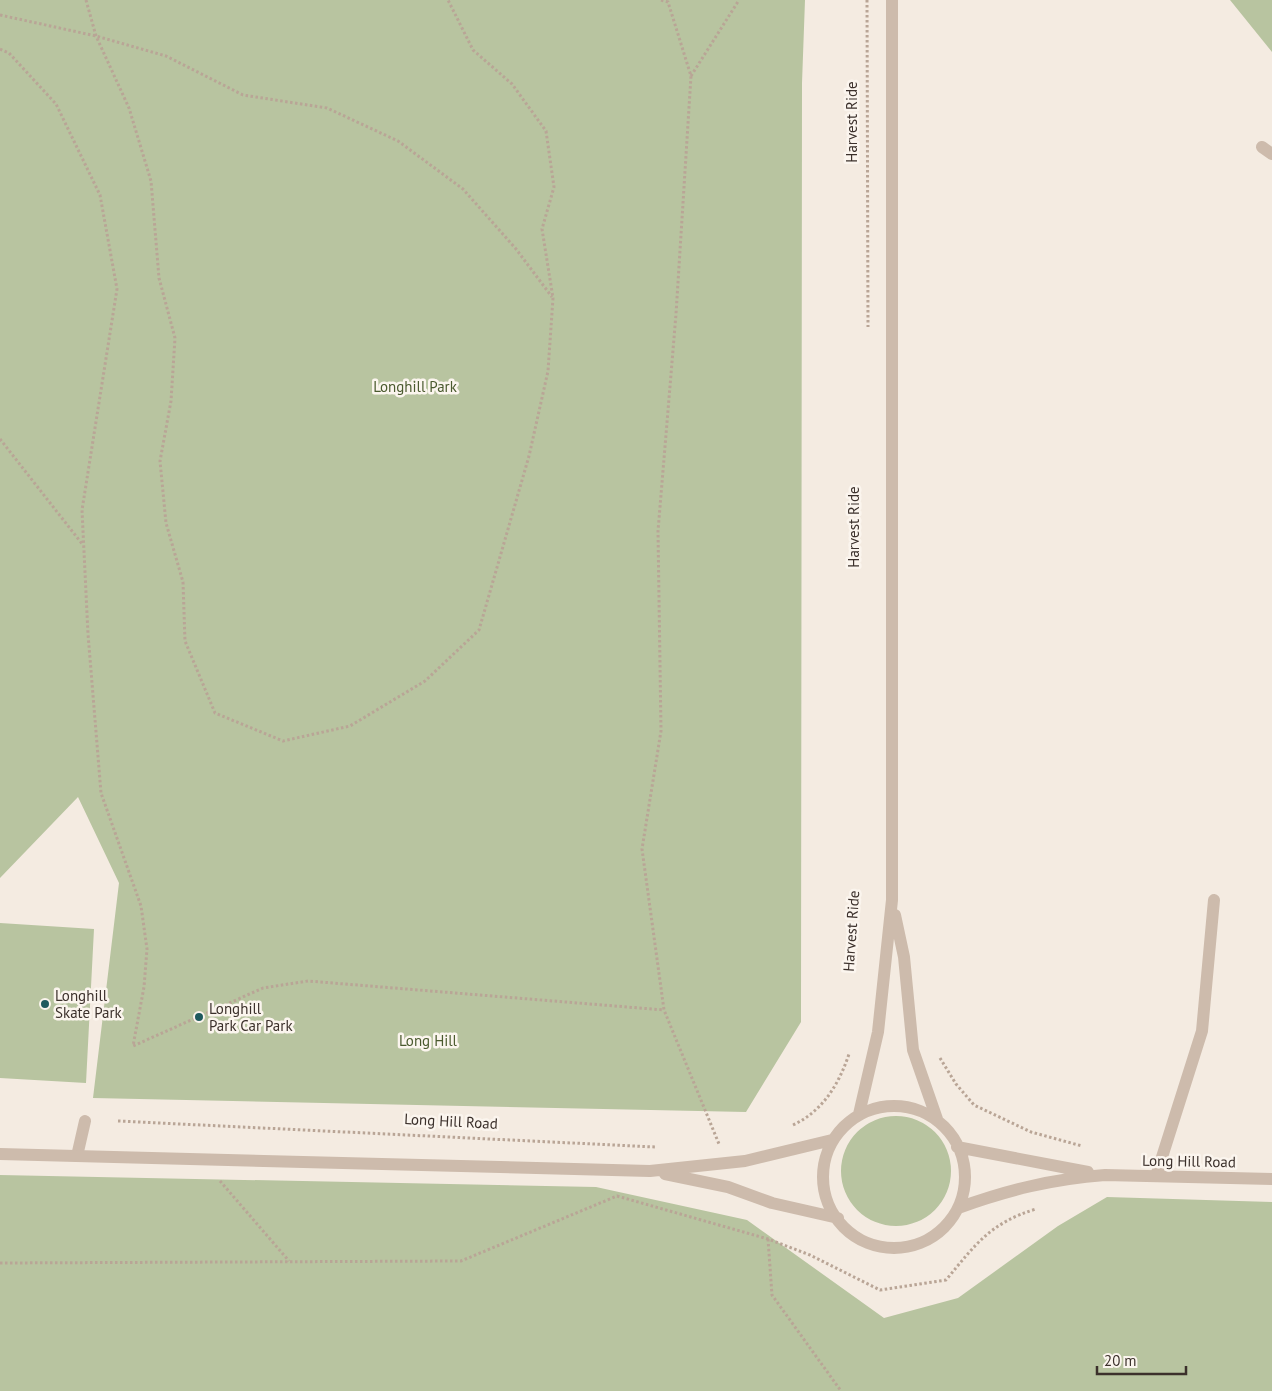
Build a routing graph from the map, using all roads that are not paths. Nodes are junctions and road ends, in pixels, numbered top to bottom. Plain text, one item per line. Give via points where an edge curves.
1 (892, 0) edge
2 (892, 900) junction
3 (1214, 900) dead end
4 (859, 1114) junction
5 (936, 1118) junction
6 (85, 1121) dead end
7 (832, 1140) junction
8 (957, 1147) junction
9 (0, 1154) edge
10 (77, 1156) junction
11 (650, 1171) junction
12 (1105, 1175) junction
13 (1156, 1176) junction
14 (1272, 1179) edge
15 (958, 1208) junction
16 (838, 1218) junction

1 - 2 street
2 - 4 street via 878,1032
2 - 5 street via 904,957 914,1050
3 - 13 street via 1202,1031
4 - 5 street via 882,1106 898,1105
4 - 7 street
5 - 8 street via 954,1138
6 - 10 street
7 - 11 street via 745,1161
7 - 16 street via 822,1178 829,1207
8 - 12 street, Long Hill Road
8 - 15 street via 966,1172
9 - 10 street
10 - 11 street
11 - 16 street via 728,1186 772,1202
12 - 13 street, Long Hill Road
12 - 15 street, Long Hill Road via 1057,1179 1003,1192
13 - 14 street, Long Hill Road
15 - 16 street via 936,1235 925,1242 901,1248 886,1248 862,1241 851,1234

